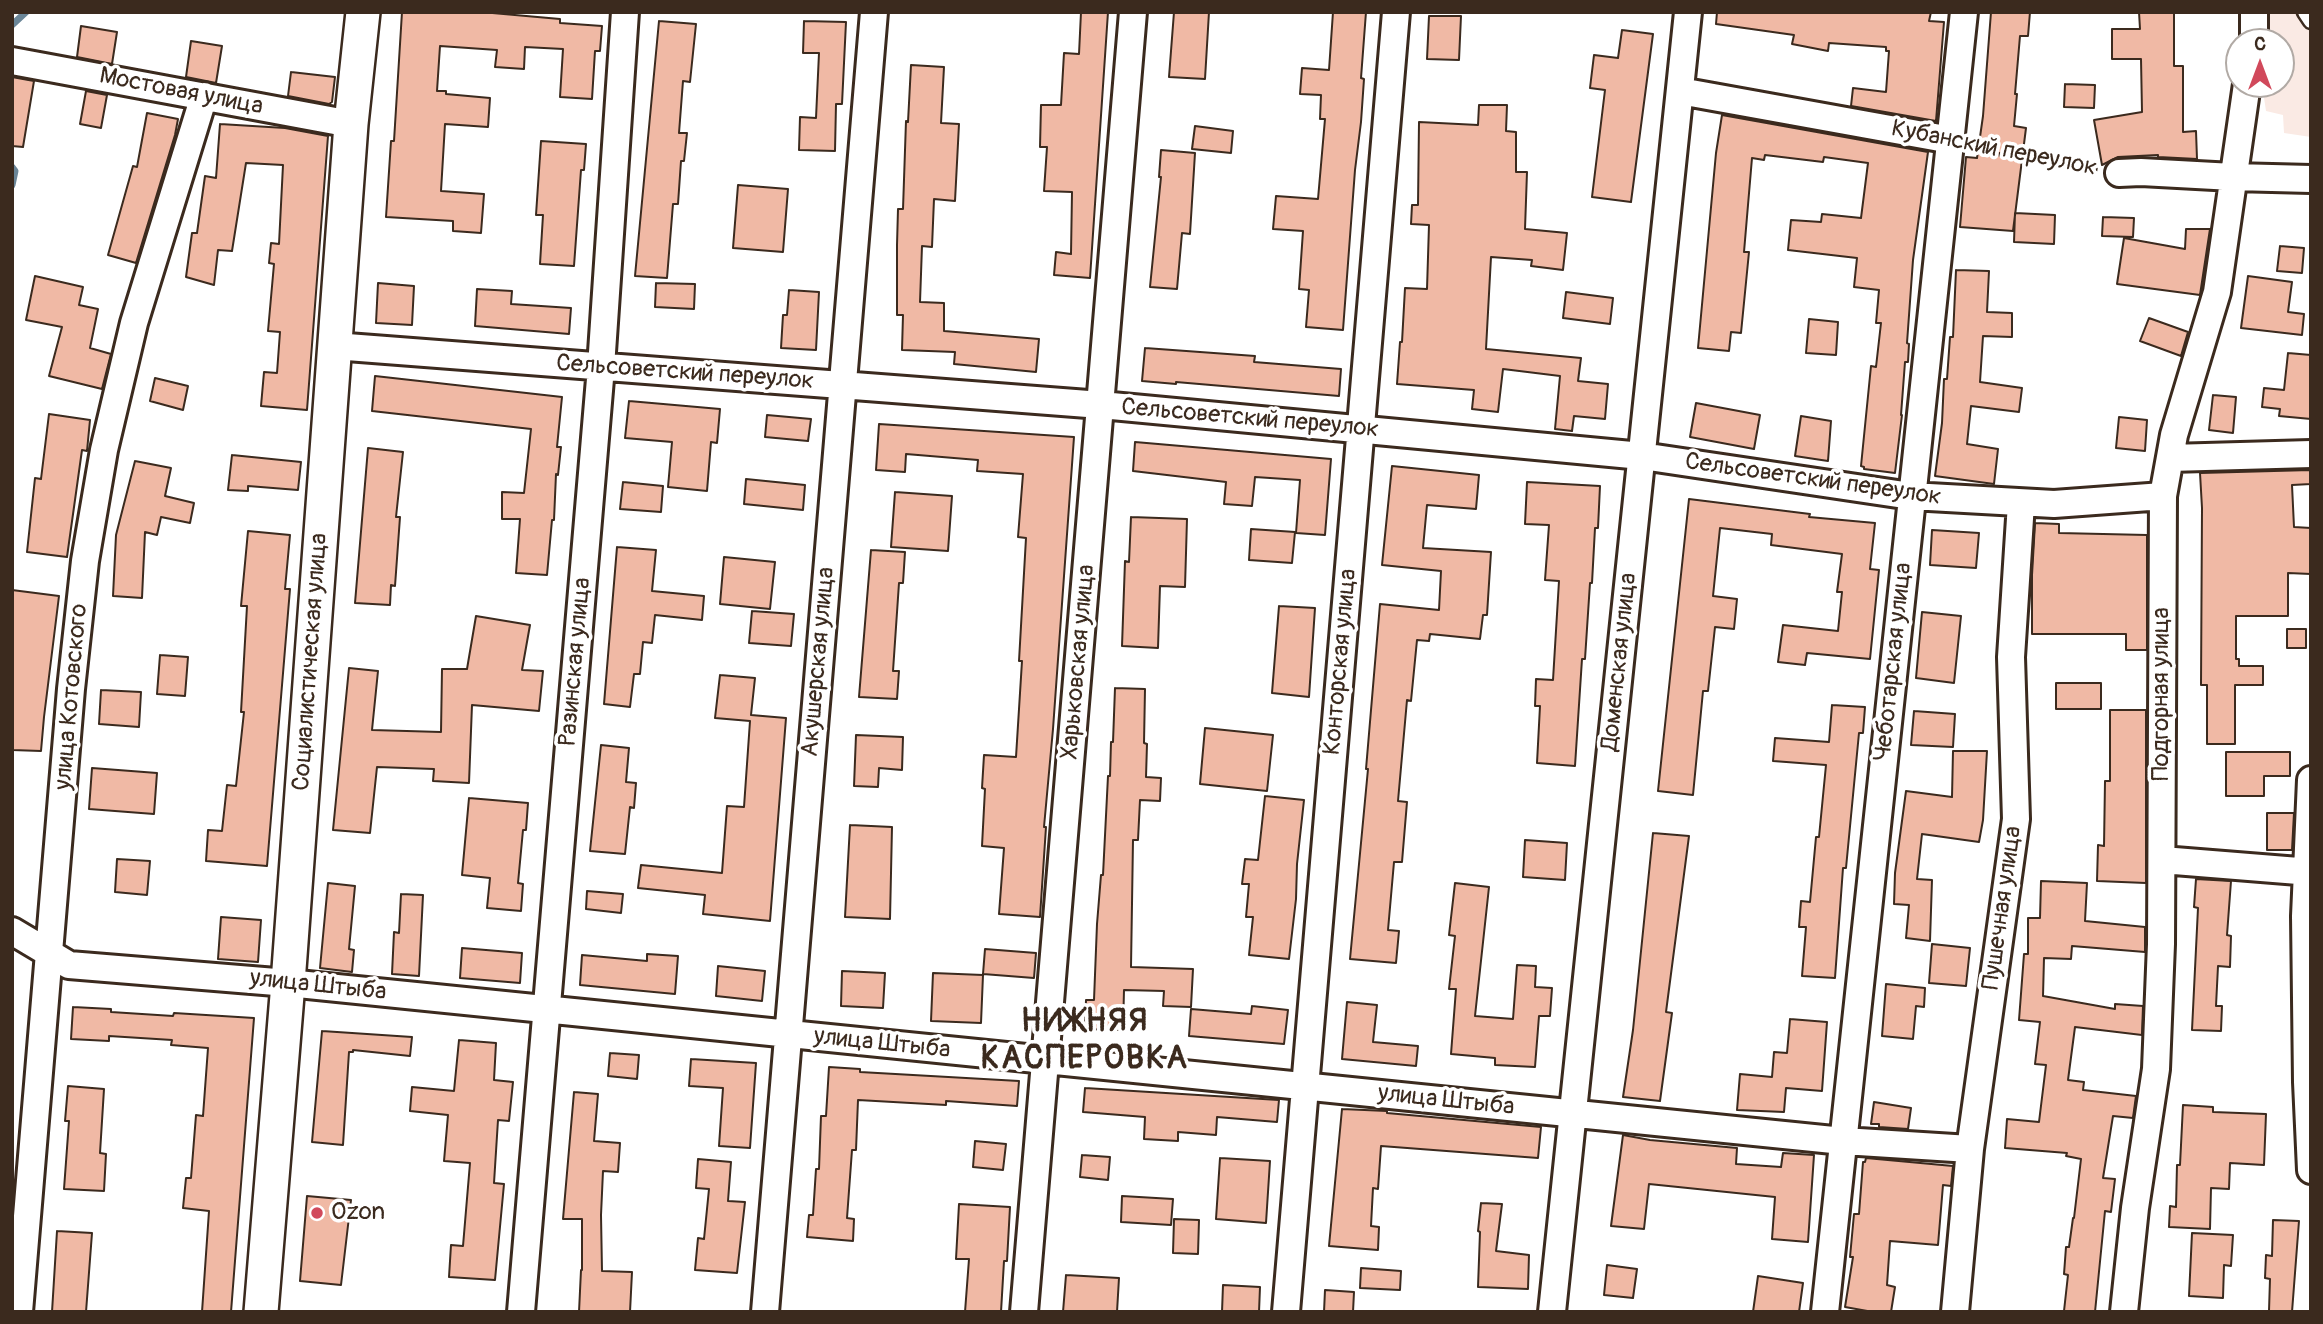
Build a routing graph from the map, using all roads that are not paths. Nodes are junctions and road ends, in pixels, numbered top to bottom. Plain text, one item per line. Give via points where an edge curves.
1 (363, 12) edge
2 (625, 12) edge
3 (874, 12) edge
4 (1133, 12) edge
5 (1396, 12) edge
6 (1688, 12) edge
7 (1964, 12) edge
8 (2305, 12) edge
9 (2311, 21) edge
10 (12, 61) edge
11 (1680, 91) junction
12 (204, 96) junction
13 (2245, 98) edge
14 (351, 124) junction
15 (1951, 140) junction
16 (2119, 173) road end
17 (2233, 177) junction
18 (2311, 179) edge
19 (334, 346) junction
20 (601, 367) junction
21 (843, 386) junction
22 (1101, 405) junction
23 (1361, 430) junction
24 (2311, 454) edge
25 (1642, 456) junction
26 (2170, 458) junction
27 (1911, 496) junction
28 (2163, 496) junction
29 (2021, 503) junction
30 (2311, 780) edge
31 (2162, 860) junction
32 (2309, 872) edge
33 (12, 931) edge
34 (49, 953) junction
35 (288, 983) junction
36 (547, 1011) junction
37 (788, 1035) junction
38 (1045, 1061) junction
39 (1305, 1087) junction
40 (1573, 1114) junction
41 (1843, 1141) junction
42 (1969, 1149) junction
43 (2311, 1170) edge
44 (19, 1312) edge
45 (261, 1312) edge
46 (521, 1312) edge
47 (765, 1312) edge
48 (1024, 1312) edge
49 (1286, 1312) edge
50 (1552, 1312) edge
51 (1825, 1312) edge
52 (1955, 1312) edge
53 (2124, 1312) edge

1 - 14 street, Социалистическая улица
2 - 20 street, Разинская улица
3 - 21 street, Акушерская улица
4 - 22 street, Харьковская улица
5 - 23 street, Конторская улица
6 - 11 street, Доменская улица
7 - 15 street, Чеботарская улица
8 - 9 lane
10 - 12 street, Мостовая улица
11 - 15 street, Кубанский переулок
11 - 25 street, Доменская улица
12 - 14 street, Мостовая улица
12 - 34 street, улица Котовского via 134,323 104,450 83,573
13 - 17 street, Подгорная улица
14 - 19 street, Социалистическая улица
15 - 27 street, Чеботарская улица
16 - 17 street, Кубанский переулок
17 - 18 street, Кубанский переулок
17 - 26 street, Подгорная улица via 2217,292
19 - 20 street, Сельсоветский переулок
19 - 35 street, Социалистическая улица
20 - 21 street, Сельсоветский переулок
20 - 36 street, Разинская улица
21 - 22 street, Сельсоветский переулок
21 - 37 street, Акушерская улица
22 - 23 street, Сельсоветский переулок
22 - 38 street, Харьковская улица
23 - 25 street, Сельсоветский переулок
23 - 39 street, Конторская улица
24 - 26 street
25 - 27 street, Сельсоветский переулок
25 - 40 street, Доменская улица
26 - 28 street, Подгорная улица
27 - 29 street, Сельсоветский переулок
27 - 41 street, Чеботарская улица
28 - 29 street, Сельсоветский переулок
28 - 31 street, Подгорная улица
29 - 42 street, Пушечная улица via 2011,657 2016,819
30 - 32 street
31 - 32 street
31 - 53 street, Подгорная улица via 2157,1069
32 - 43 street
33 - 34 street, улица Штыба
34 - 35 street, улица Штыба via 69,965
34 - 44 street, улица Котовского
35 - 36 street, улица Штыба
35 - 45 street, Социалистическая улица
36 - 37 street, улица Штыба
36 - 46 street, Разинская улица
37 - 38 street, улица Штыба
37 - 47 street, Акушерская улица
38 - 39 street, улица Штыба
38 - 48 street, Харьковская улица
39 - 40 street, улица Штыба
39 - 49 street, Конторская улица
40 - 41 street, улица Штыба
40 - 50 street, Доменская улица
41 - 42 street, улица Штыба
41 - 51 street, Чеботарская улица
42 - 52 street, Пушечная улица

